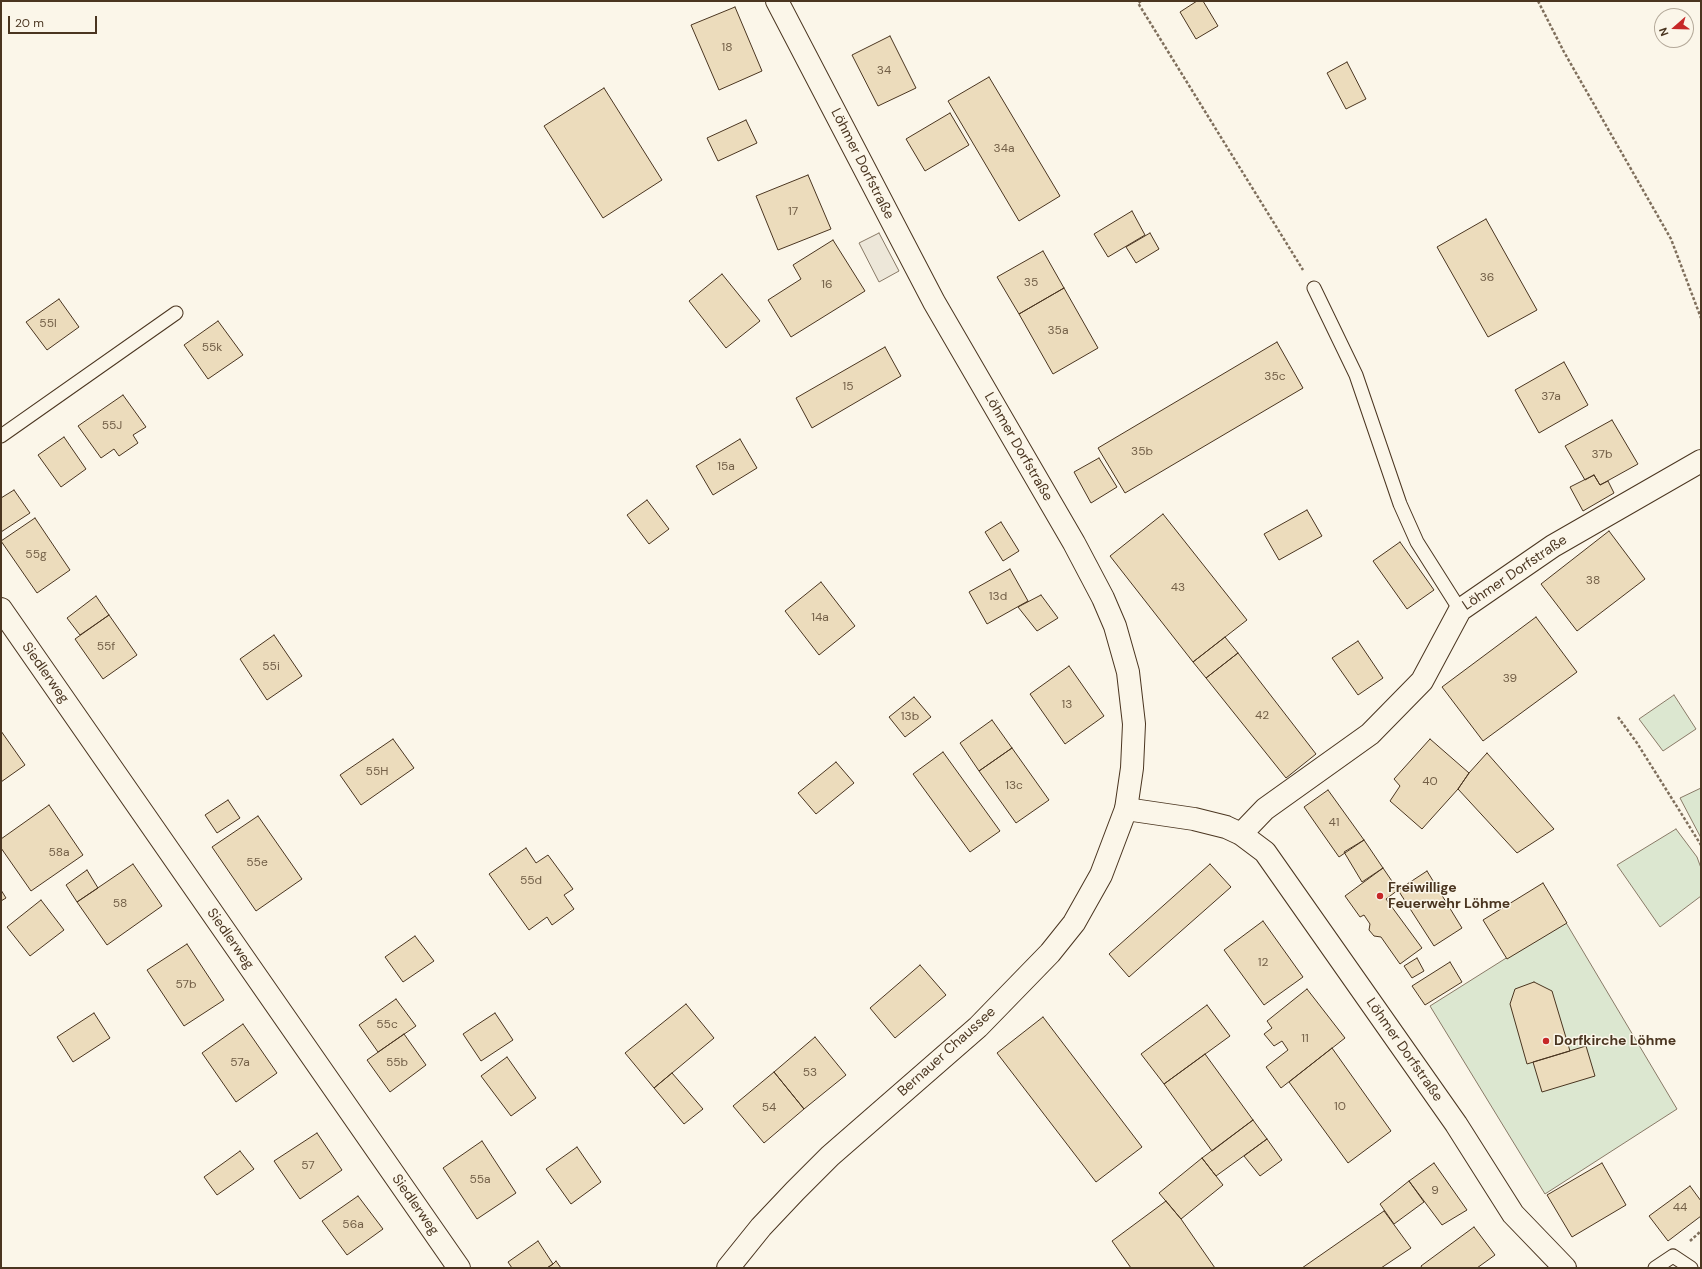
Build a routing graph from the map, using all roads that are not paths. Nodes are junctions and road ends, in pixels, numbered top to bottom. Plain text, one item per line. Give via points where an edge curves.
1 (777, 1) edge
2 (1314, 288) road end
3 (176, 313) dead end
4 (1, 436) edge
5 (1701, 462) edge
6 (1, 609) edge
7 (1460, 610) junction
8 (1126, 809) junction
9 (1241, 834) junction
10 (459, 1268) edge
11 (728, 1268) edge
12 (1566, 1268) edge
13 (1655, 1268) edge
14 (1691, 1268) edge

1 - 8 street, Löhmer Dorfstraße via 934,302 1104,598 1124,653 1134,724 1132,768
2 - 7 lane via 1356,375 1400,504 1414,536
3 - 4 lane
5 - 7 street, Löhmer Dorfstraße via 1553,546
6 - 10 street, Siedlerweg
7 - 9 street, Löhmer Dorfstraße via 1422,681 1370,734 1265,808
8 - 9 street, Löhmer Dorfstraße via 1194,819 1226,827
8 - 11 street, Bernauer Chaussee via 1101,875 1074,923 1050,952 978,1027 830,1156 761,1226
9 - 12 street, Löhmer Dorfstraße via 1265,852 1456,1124 1513,1214
13 - 14 lane via 1673,1256

